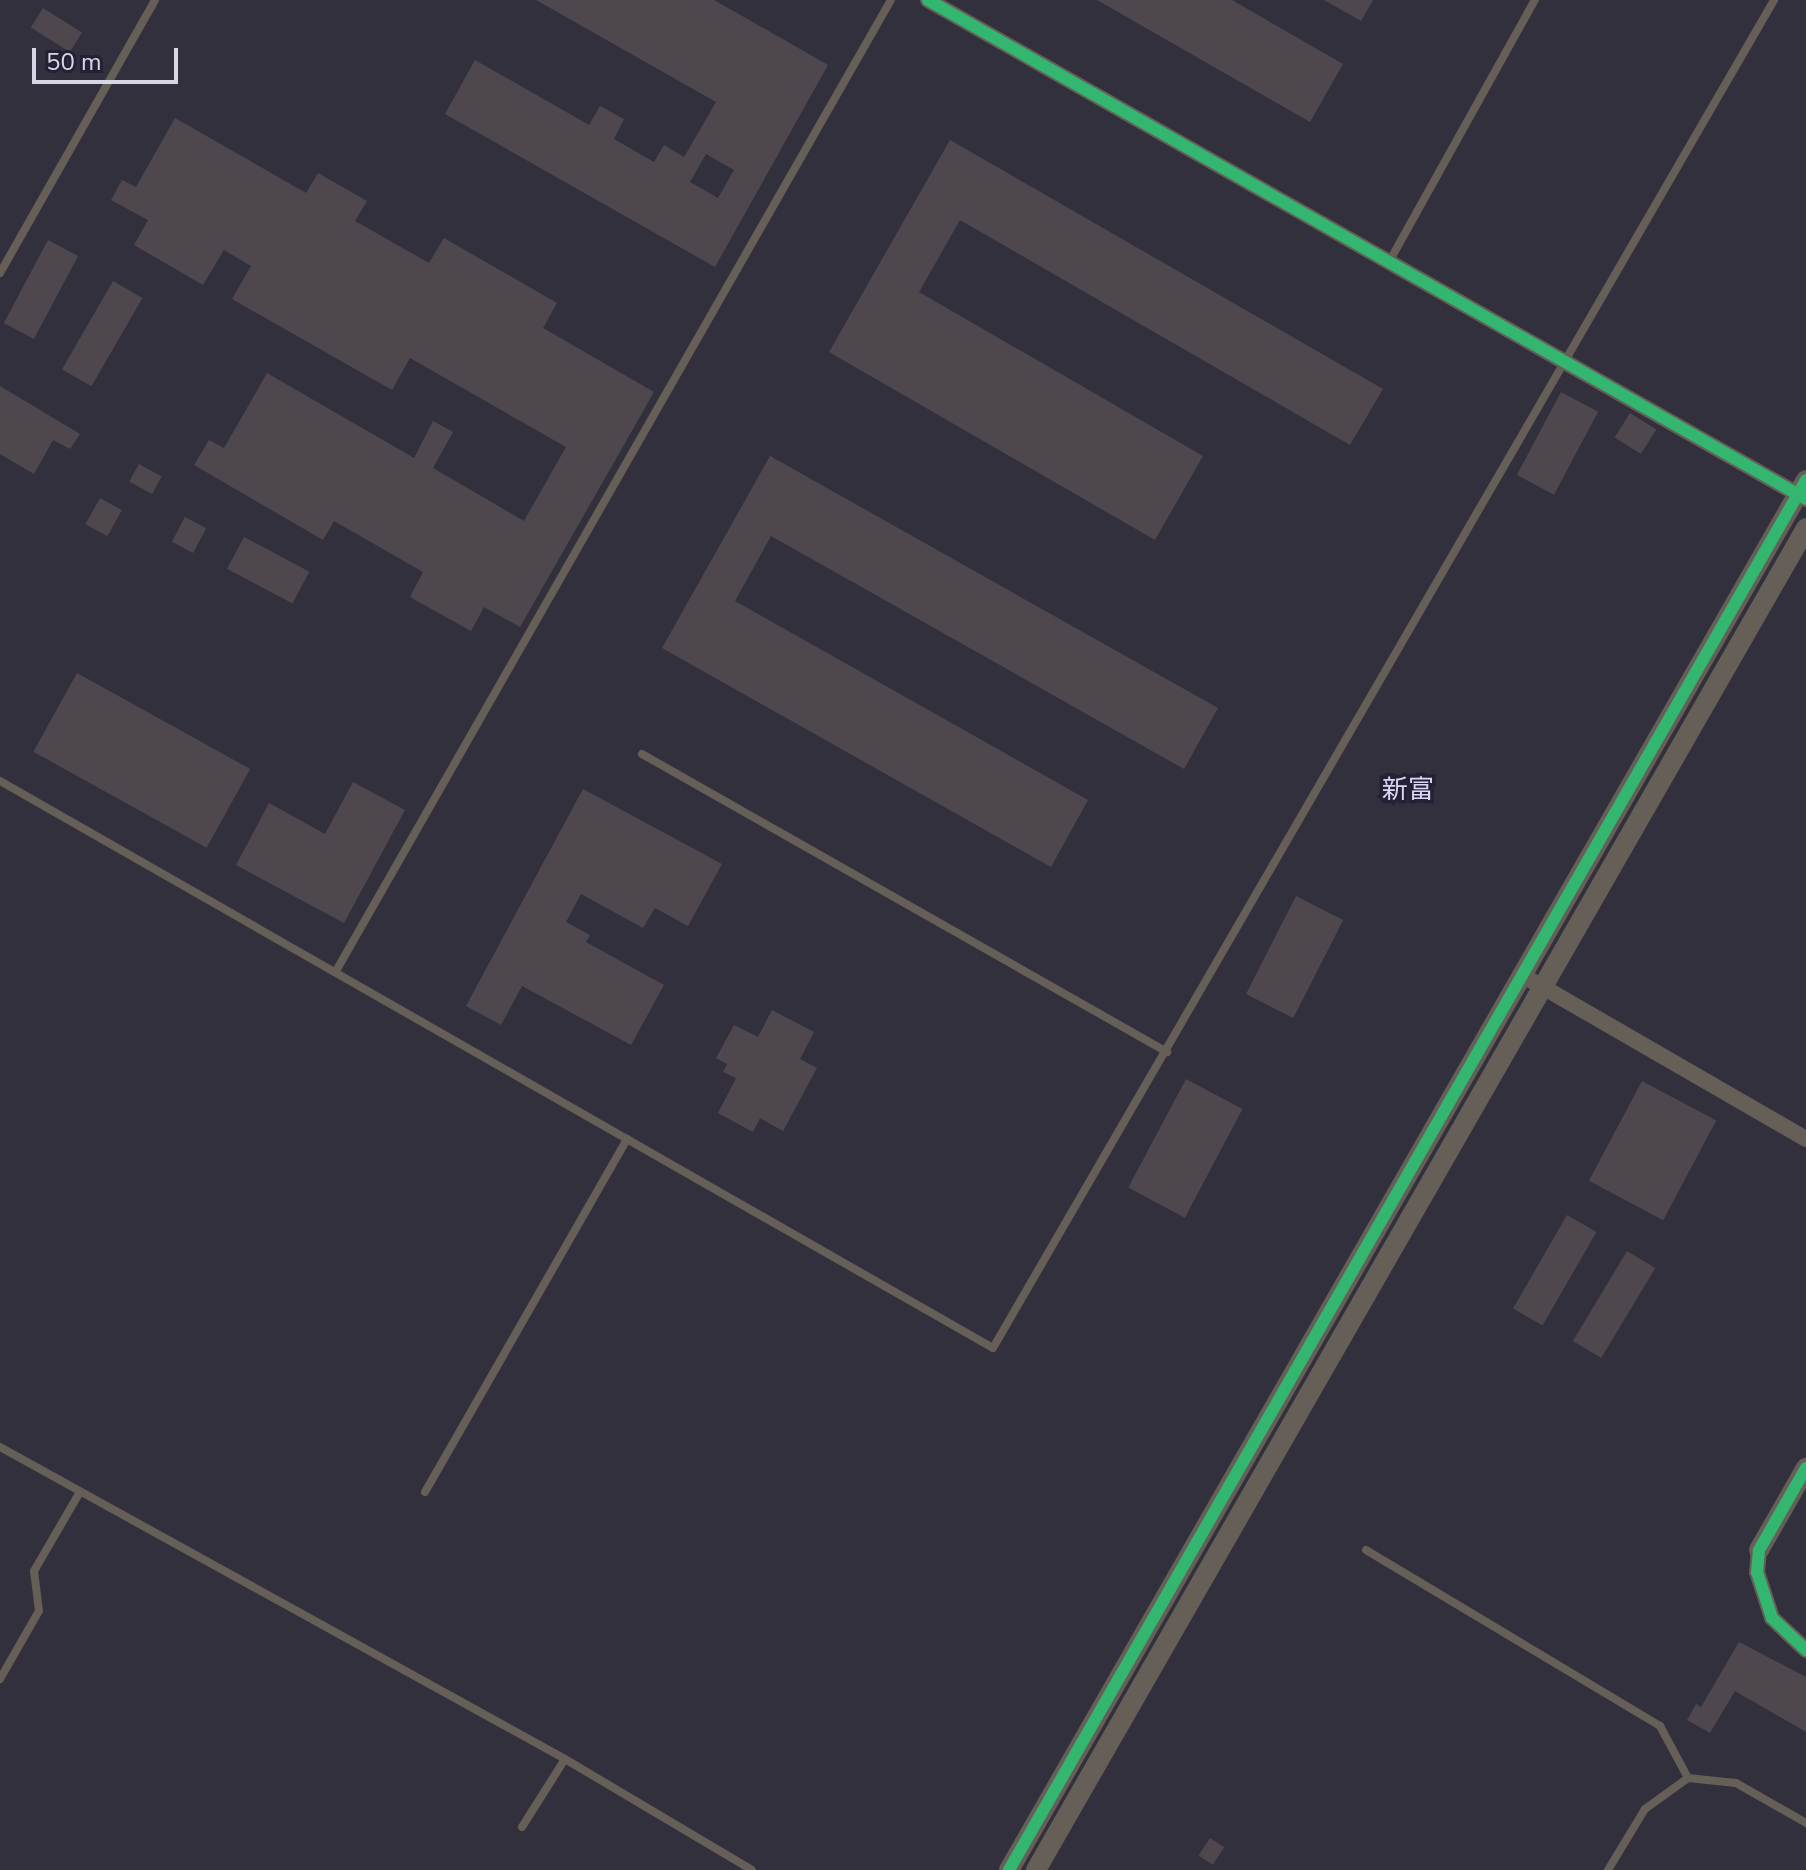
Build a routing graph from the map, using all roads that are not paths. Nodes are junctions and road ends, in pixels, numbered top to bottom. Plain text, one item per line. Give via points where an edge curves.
1 (155, 0) edge
2 (891, 0) edge
3 (928, 0) edge
4 (1535, 0) edge
5 (1774, 0) edge
6 (1389, 262) junction
7 (0, 273) edge
8 (1565, 362) junction
9 (1803, 491) edge
10 (1806, 528) edge
11 (642, 754) dead end
12 (0, 781) edge
13 (336, 971) junction
14 (1522, 975) junction
15 (1543, 986) junction
16 (1167, 1052) junction
17 (627, 1139) junction
18 (1806, 1139) edge
19 (0, 1447) edge
20 (1806, 1468) edge
21 (80, 1492) junction
22 (425, 1492) dead end
23 (1366, 1550) dead end
24 (1759, 1550) joint
25 (1806, 1650) edge
26 (0, 1679) edge
27 (565, 1759) junction
28 (1688, 1778) junction
29 (1806, 1823) edge
30 (522, 1827) dead end
31 (752, 1870) edge
32 (1009, 1870) edge
33 (1036, 1870) edge
34 (1608, 1870) edge

1 - 7 lane
2 - 13 lane
3 - 6 street
4 - 6 lane
5 - 8 lane
6 - 8 street
8 - 9 street
8 - 16 lane
9 - 14 street
10 - 15 street
11 - 16 lane
12 - 13 lane
13 - 17 lane
14 - 15 street
14 - 32 street
15 - 18 street
15 - 33 street
16 - 17 lane via 993,1348
17 - 22 lane
19 - 21 lane
20 - 24 street
21 - 26 lane via 34,1571 39,1611
21 - 27 lane
23 - 28 lane via 1660,1726
24 - 25 street via 1757,1572 1772,1618
27 - 30 lane
27 - 31 lane
28 - 29 lane via 1736,1783
28 - 34 lane via 1645,1809

